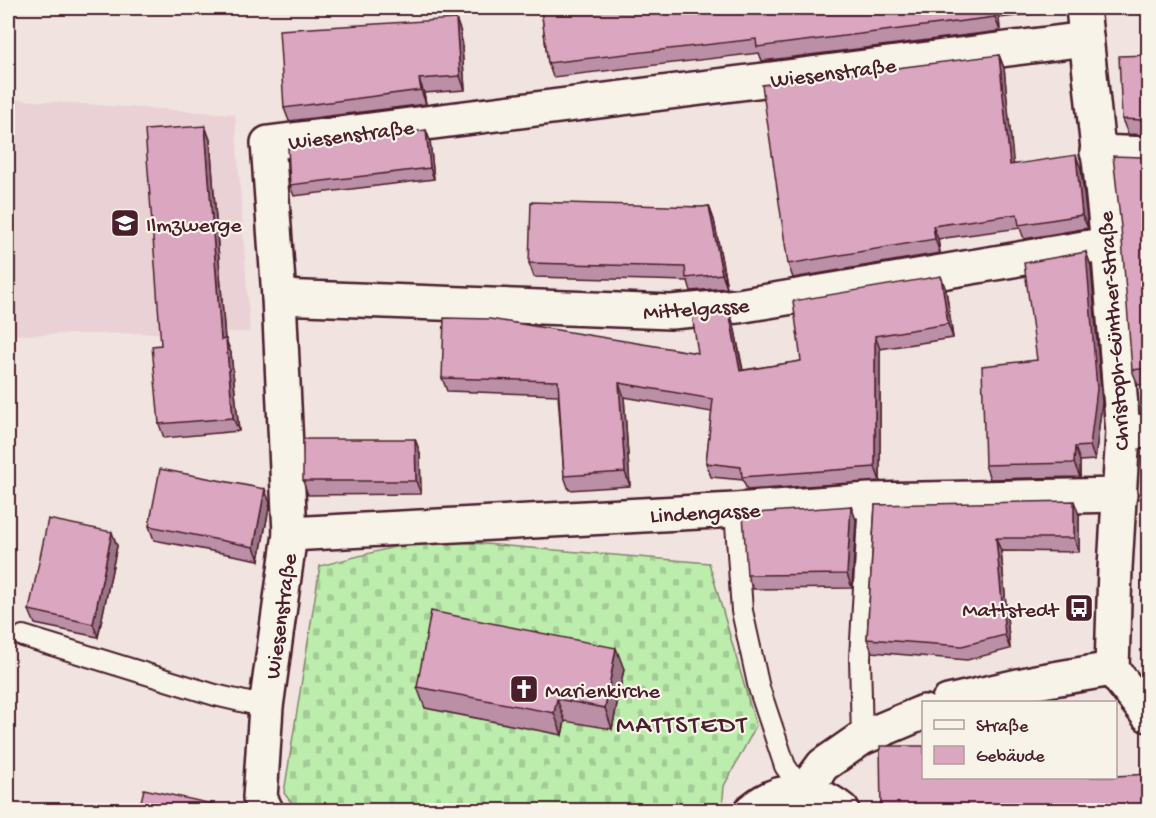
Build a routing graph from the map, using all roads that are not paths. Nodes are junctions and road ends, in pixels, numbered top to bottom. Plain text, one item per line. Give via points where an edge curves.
1 (1084, 23) edge
2 (1097, 152) junction
3 (1149, 153) edge
4 (1108, 244) junction
5 (279, 297) junction
6 (1136, 431) edge
7 (1120, 495) junction
8 (869, 500) junction
9 (735, 510) junction
10 (290, 534) junction
11 (23, 636) dead end
12 (1112, 669) junction
13 (952, 701) edge
14 (266, 707) junction
15 (922, 713) edge
16 (1149, 715) edge
17 (862, 738) junction
18 (802, 792) junction
19 (263, 804) edge
20 (752, 810) edge
21 (842, 810) edge

1 - 2 street, Christoph-Günther-Straße
1 - 5 street, Wiesenstraße via 268,143
2 - 3 street
2 - 4 street, Christoph-Günther-Straße
4 - 5 street, Mittelgasse via 738,306 671,312
4 - 6 street, Christoph-Günther-Straße
5 - 10 street, Wiesenstraße
6 - 7 street, Christoph-Günther-Straße
7 - 8 street, Lindengasse
7 - 12 street, Christoph-Günther-Straße
8 - 9 street, Lindengasse
8 - 17 lane via 860,658
9 - 10 street, Lindengasse
9 - 18 lane via 742,610 759,688 785,766
10 - 14 street, Wiesenstraße
11 - 14 lane
12 - 13 street
12 - 16 street
14 - 19 street, Wiesenstraße
15 - 17 street
17 - 18 street via 823,765
18 - 20 street via 782,793
18 - 21 street via 822,797

